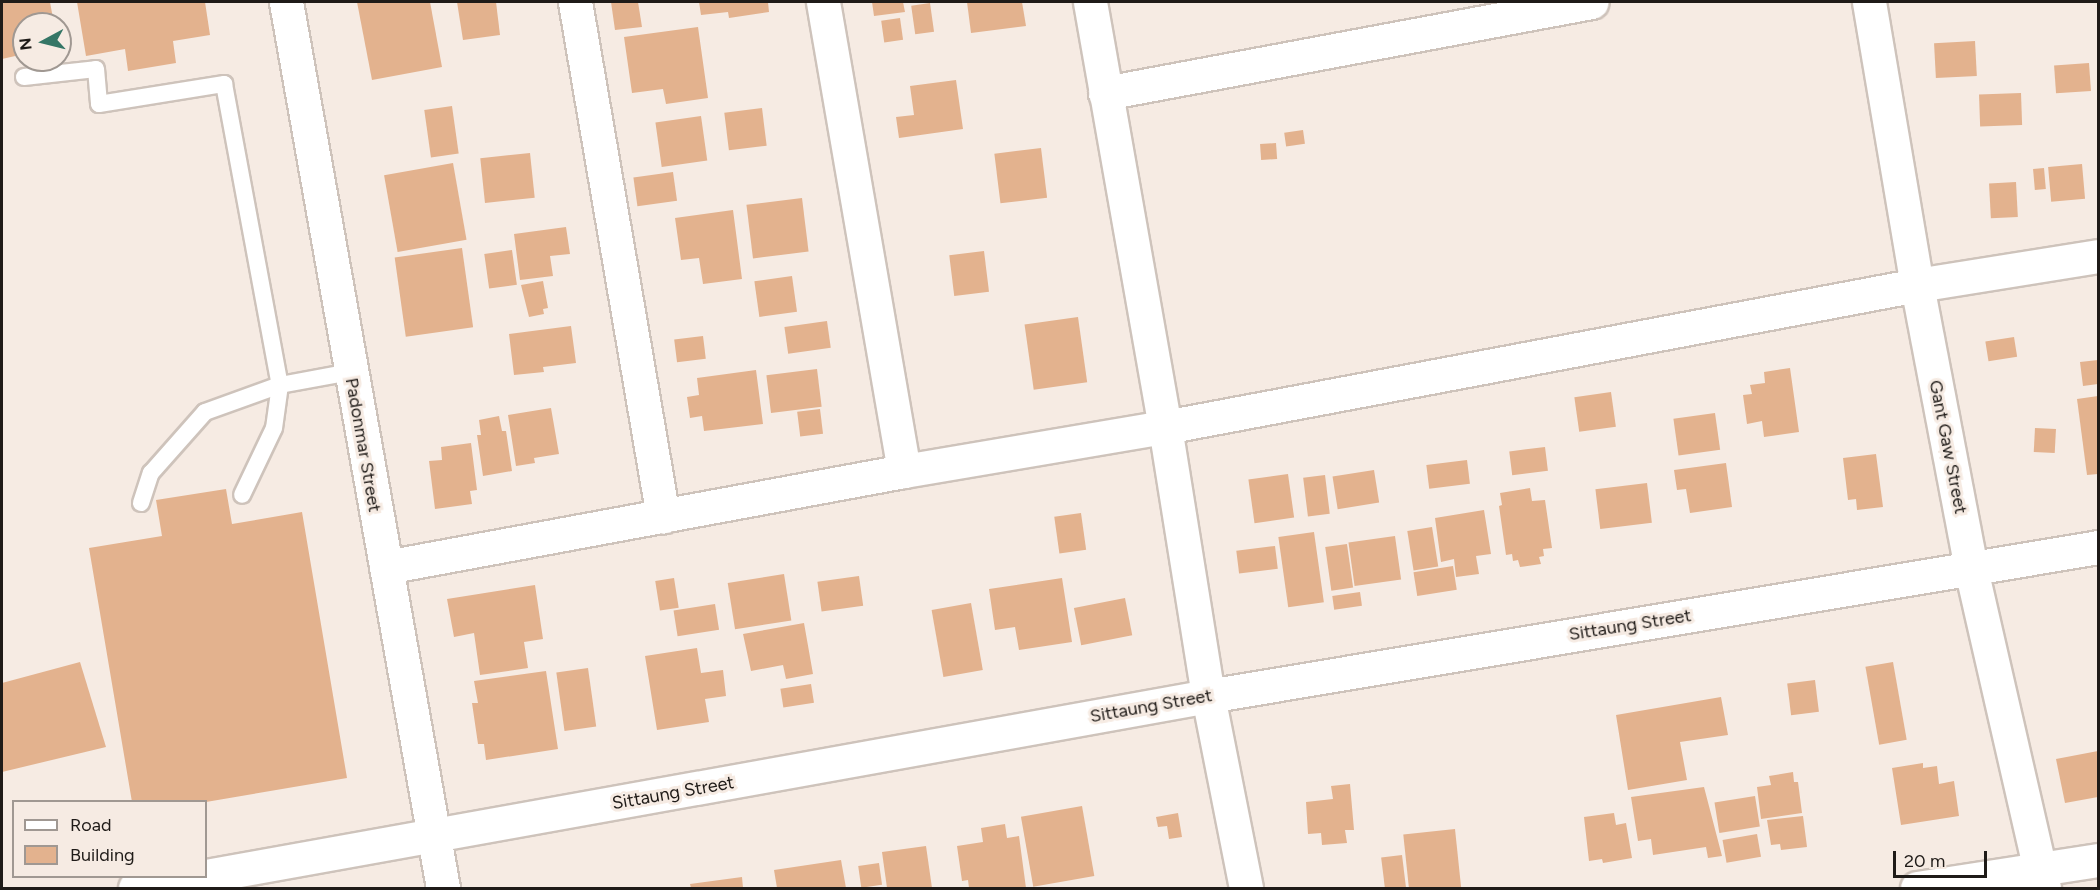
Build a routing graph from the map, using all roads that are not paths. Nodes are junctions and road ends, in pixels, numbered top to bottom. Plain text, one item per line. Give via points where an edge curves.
1 (286, 2) edge
2 (575, 2) edge
3 (823, 2) edge
4 (1090, 2) edge
5 (1592, 2) edge
6 (1869, 2) edge
7 (24, 76) dead end
8 (1105, 93) junction
9 (2098, 256) edge
10 (1917, 285) junction
11 (350, 372) junction
12 (280, 386) junction
13 (1165, 427) junction
14 (904, 471) junction
15 (243, 495) dead end
16 (141, 502) dead end
17 (663, 517) junction
18 (2098, 547) edge
19 (386, 567) junction
20 (1971, 568) junction
21 (1208, 696) junction
22 (432, 836) junction
23 (2098, 860) edge
24 (207, 875) edge
25 (192, 878) edge
26 (2042, 878) edge
27 (135, 888) edge
28 (442, 888) edge
29 (1246, 888) edge
30 (1917, 888) edge

1 - 11 street, Padonmar Street
2 - 17 street
3 - 14 street
4 - 8 street
5 - 8 street
6 - 10 street, Gant Gaw Street
7 - 12 lane via 96,69 99,104 224,84
8 - 13 street
9 - 10 street
10 - 13 street
10 - 20 street, Gant Gaw Street
11 - 12 lane
11 - 19 street, Padonmar Street
12 - 15 lane via 274,428
12 - 16 lane via 206,412 151,473
13 - 14 street
13 - 21 street
14 - 17 street
17 - 19 street
18 - 20 street, Sittaung Street
19 - 22 street, Padonmar Street
20 - 21 street, Sittaung Street
20 - 26 street, Gant Gaw Street
21 - 22 street, Sittaung Street
21 - 29 street
22 - 24 street, Sittaung Street
22 - 28 street, Padonmar Street
23 - 26 street
25 - 27 street, Sittaung Street
26 - 30 street

